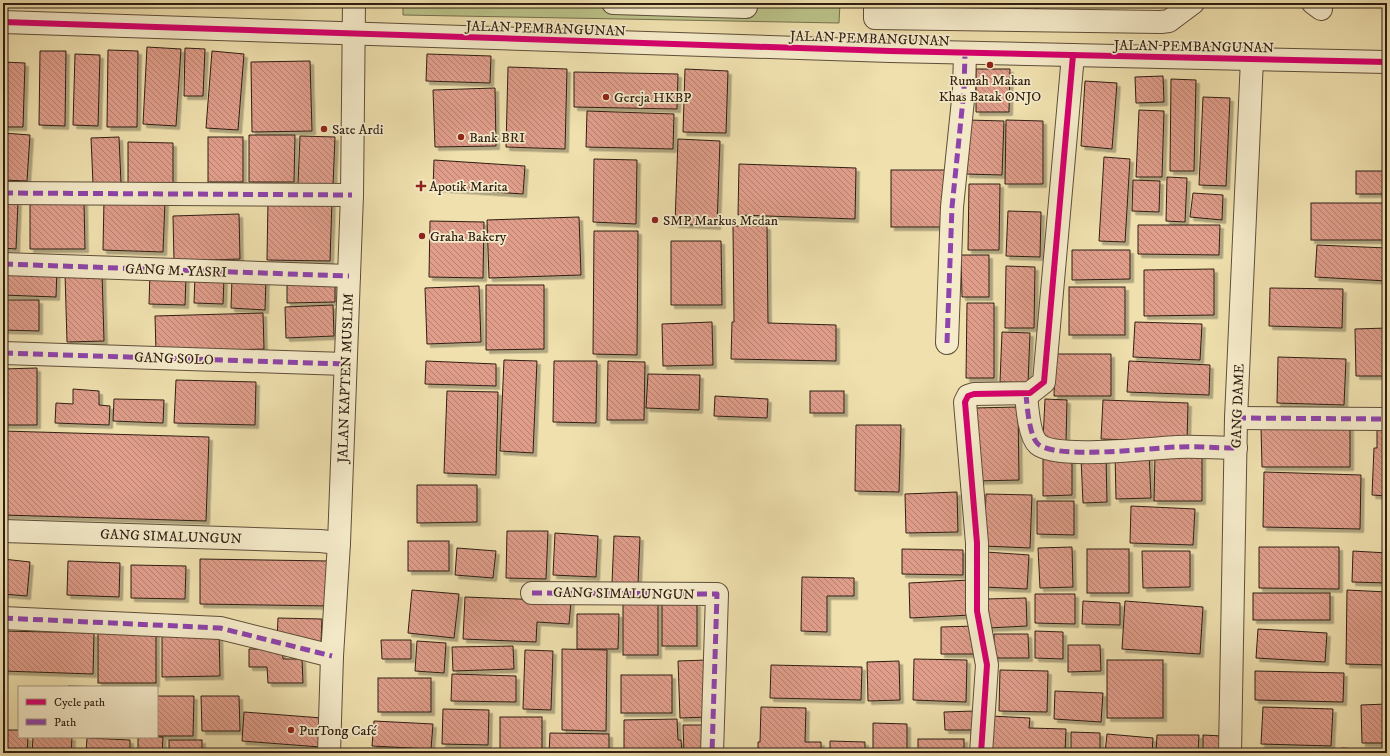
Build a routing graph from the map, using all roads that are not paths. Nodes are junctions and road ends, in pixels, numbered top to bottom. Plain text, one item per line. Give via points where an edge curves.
1 (354, 3) edge
2 (613, 3) edge
3 (746, 3) edge
4 (1193, 3) edge
5 (875, 10) edge
6 (1061, 11) edge
7 (3, 22) edge
8 (353, 33) junction
9 (876, 50) junction
10 (965, 53) junction
11 (1073, 55) junction
12 (1252, 59) junction
13 (1387, 62) edge
14 (3, 193) edge
15 (352, 195) junction
16 (3, 264) edge
17 (349, 276) junction
18 (947, 343) dead end
19 (3, 353) edge
20 (345, 364) junction
21 (1026, 394) junction
22 (1236, 418) junction
23 (1387, 419) edge
24 (1236, 448) junction
25 (3, 531) edge
26 (339, 543) junction
27 (532, 593) dead end
28 (3, 618) edge
29 (332, 656) junction
30 (329, 753) edge
31 (712, 753) edge
32 (981, 753) edge
33 (1230, 753) edge

1 - 8 street, JALAN KAPTEN MUSLIM
2 - 3 street via 746,6
4 - 6 street via 1166,21
5 - 6 street
5 - 9 street
7 - 8 street, JALAN PEMBANGUNAN
8 - 9 street, JALAN PEMBANGUNAN
8 - 15 street, JALAN KAPTEN MUSLIM
9 - 10 street, JALAN PEMBANGUNAN
10 - 11 street, JALAN PEMBANGUNAN
10 - 18 street via 964,90 952,207
11 - 12 street, JALAN PEMBANGUNAN
11 - 21 street via 1046,372 1044,382 1033,392
12 - 13 street, JALAN PEMBANGUNAN
12 - 22 street, GANG DAME
14 - 15 street
15 - 17 street, JALAN KAPTEN MUSLIM
16 - 17 street, GANG M. YASRI
17 - 20 street, JALAN KAPTEN MUSLIM
19 - 20 street, GANG SOLO
20 - 26 street, JALAN KAPTEN MUSLIM
21 - 24 street via 1029,420 1036,441 1049,450
21 - 32 street via 974,394 968,396 966,402 977,543 977,611 987,665
22 - 23 street
22 - 24 street, GANG DAME
24 - 33 street, GANG DAME
25 - 26 street, GANG SIMALUNGUN
26 - 29 street, JALAN KAPTEN MUSLIM
27 - 31 street, GANG SIMALUNGUN via 717,594
28 - 29 street via 220,628
29 - 30 street, JALAN KAPTEN MUSLIM

